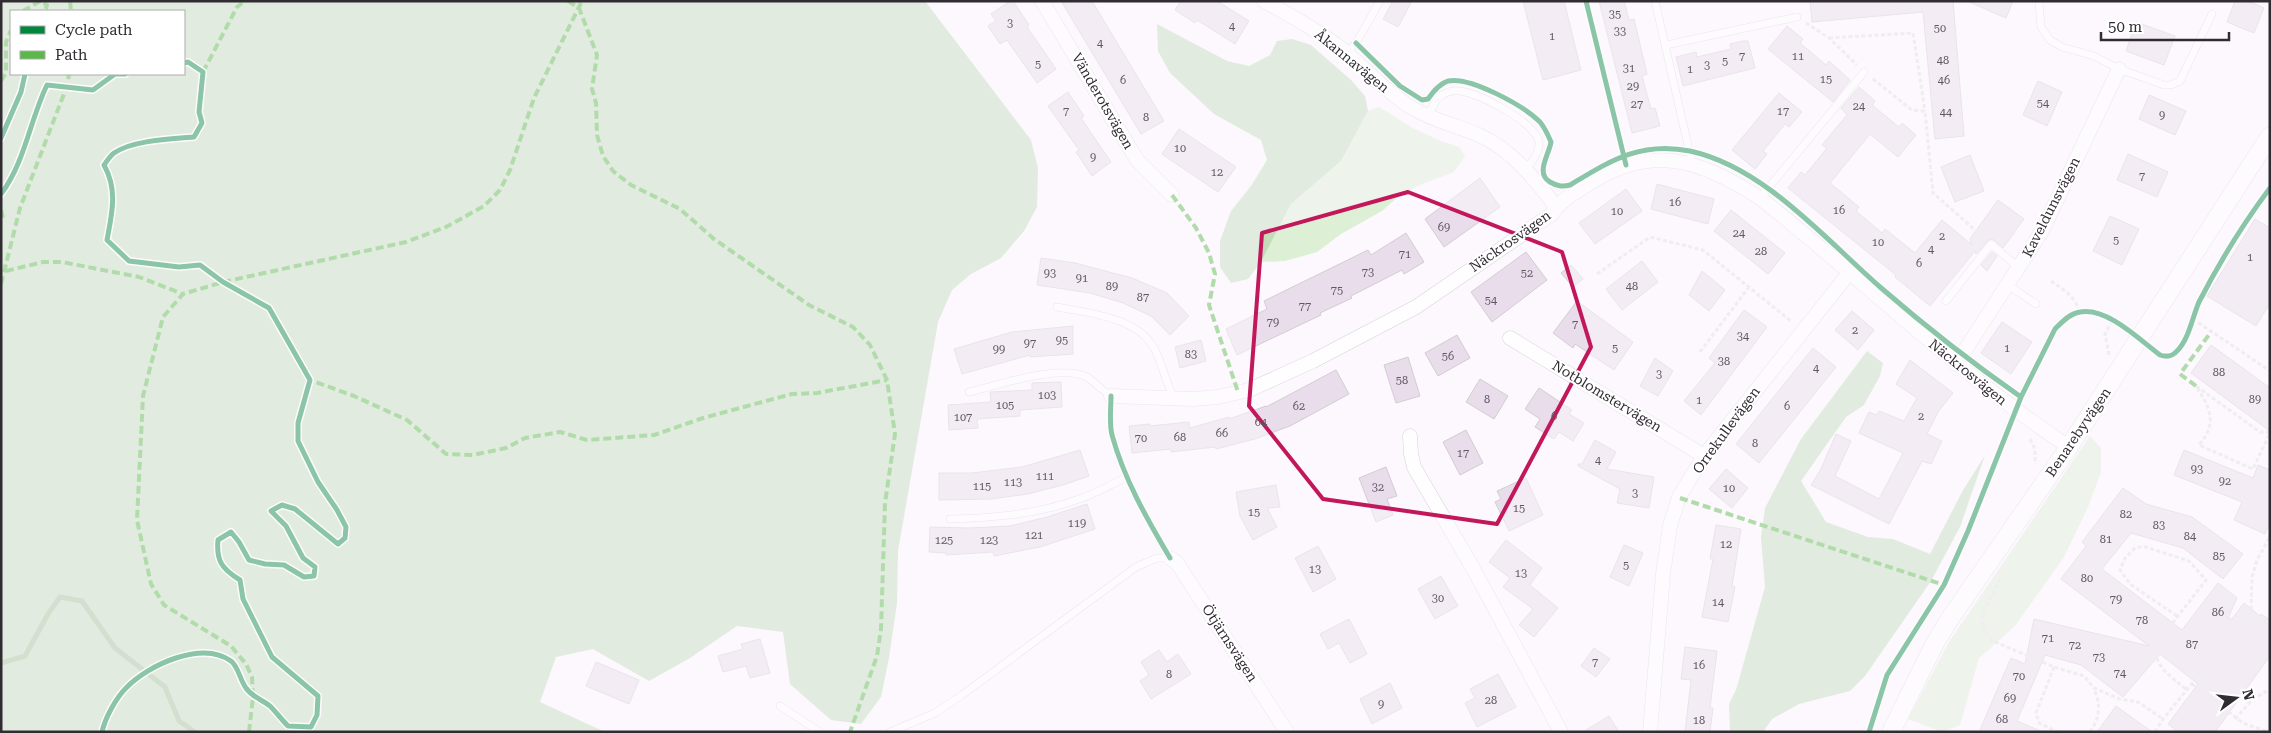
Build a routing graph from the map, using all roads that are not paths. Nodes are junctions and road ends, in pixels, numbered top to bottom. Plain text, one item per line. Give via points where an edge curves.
1 (1042, 1) edge
2 (1264, 1) edge
3 (1380, 1) edge
4 (1655, 1) edge
5 (2039, 1) edge
6 (2212, 14) dead end
7 (1797, 17) road end
8 (1666, 45) junction
9 (1347, 54) junction
10 (2119, 69) junction
11 (1864, 72) road end
12 (1428, 116) junction
13 (2270, 136) edge
14 (1692, 163) junction
15 (1526, 169) junction
16 (1172, 195) dead end
17 (1760, 198) junction
18 (1556, 207) junction
19 (2020, 268) junction
20 (1850, 273) junction
21 (2008, 285) junction
22 (1946, 301) dead end
23 (2036, 304) dead end
24 (1057, 306) dead end
25 (1510, 338) dead end
26 (1956, 364) junction
27 (969, 392) dead end
28 (1111, 396) joint
29 (1174, 398) junction
30 (1410, 436) dead end
31 (2069, 447) junction
32 (1704, 456) junction
33 (1127, 477) dead end
34 (950, 519) dead end
35 (1170, 558) joint
36 (780, 706) dead end
37 (820, 732) edge
38 (890, 732) edge
39 (1287, 732) edge
40 (1561, 732) edge
41 (1650, 732) edge
42 (1891, 732) edge

1 - 16 street, Vänderotsvägen via 1137,160
2 - 9 street, Åkannavägen via 1319,32
3 - 9 lane
4 - 8 lane
5 - 10 lane via 2041,27 2050,40
6 - 10 lane via 2180,81 2164,85
7 - 8 lane
8 - 14 lane
9 - 12 street, Åkannavägen via 1386,89
10 - 19 street, Kaveldunsvägen via 2053,210
11 - 17 lane
12 - 15 street, Åkannavägen via 1480,135
12 - 15 lane via 1436,99 1455,90 1472,94 1511,113 1539,140 1538,152
13 - 31 street, Benarebyvägen
14 - 17 street, Näckrosvägen via 1733,180
14 - 18 street, Näckrosvägen via 1653,160 1626,165 1596,179
15 - 18 street, Åkannavägen
17 - 20 street, Näckrosvägen
18 - 29 street, Näckrosvägen via 1552,214 1416,307 1313,361 1249,390 1218,397
19 - 21 street, Kaveldunsvägen
19 - 22 lane via 1991,244
20 - 26 street, Näckrosvägen
20 - 32 street, Orrekullevägen
21 - 23 lane
21 - 26 street, Kaveldunsvägen
24 - 29 lane via 1108,318 1142,334 1153,346 1165,383
25 - 32 street, Notblomstervägen
26 - 31 street, Näckrosvägen
27 - 28 lane via 1059,373 1088,378
28 - 29 street, Näckrosvägen
30 - 40 street via 1414,467 1474,570
31 - 42 street, Benarebyvägen via 1951,617
32 - 41 street, Orrekullevägen via 1679,497 1670,526
33 - 34 lane via 1084,498 1058,506 1001,517
35 - 38 lane via 1157,558 1136,567 962,695 935,713
35 - 39 street, Ötjärnsvägen via 1177,563
36 - 37 lane

